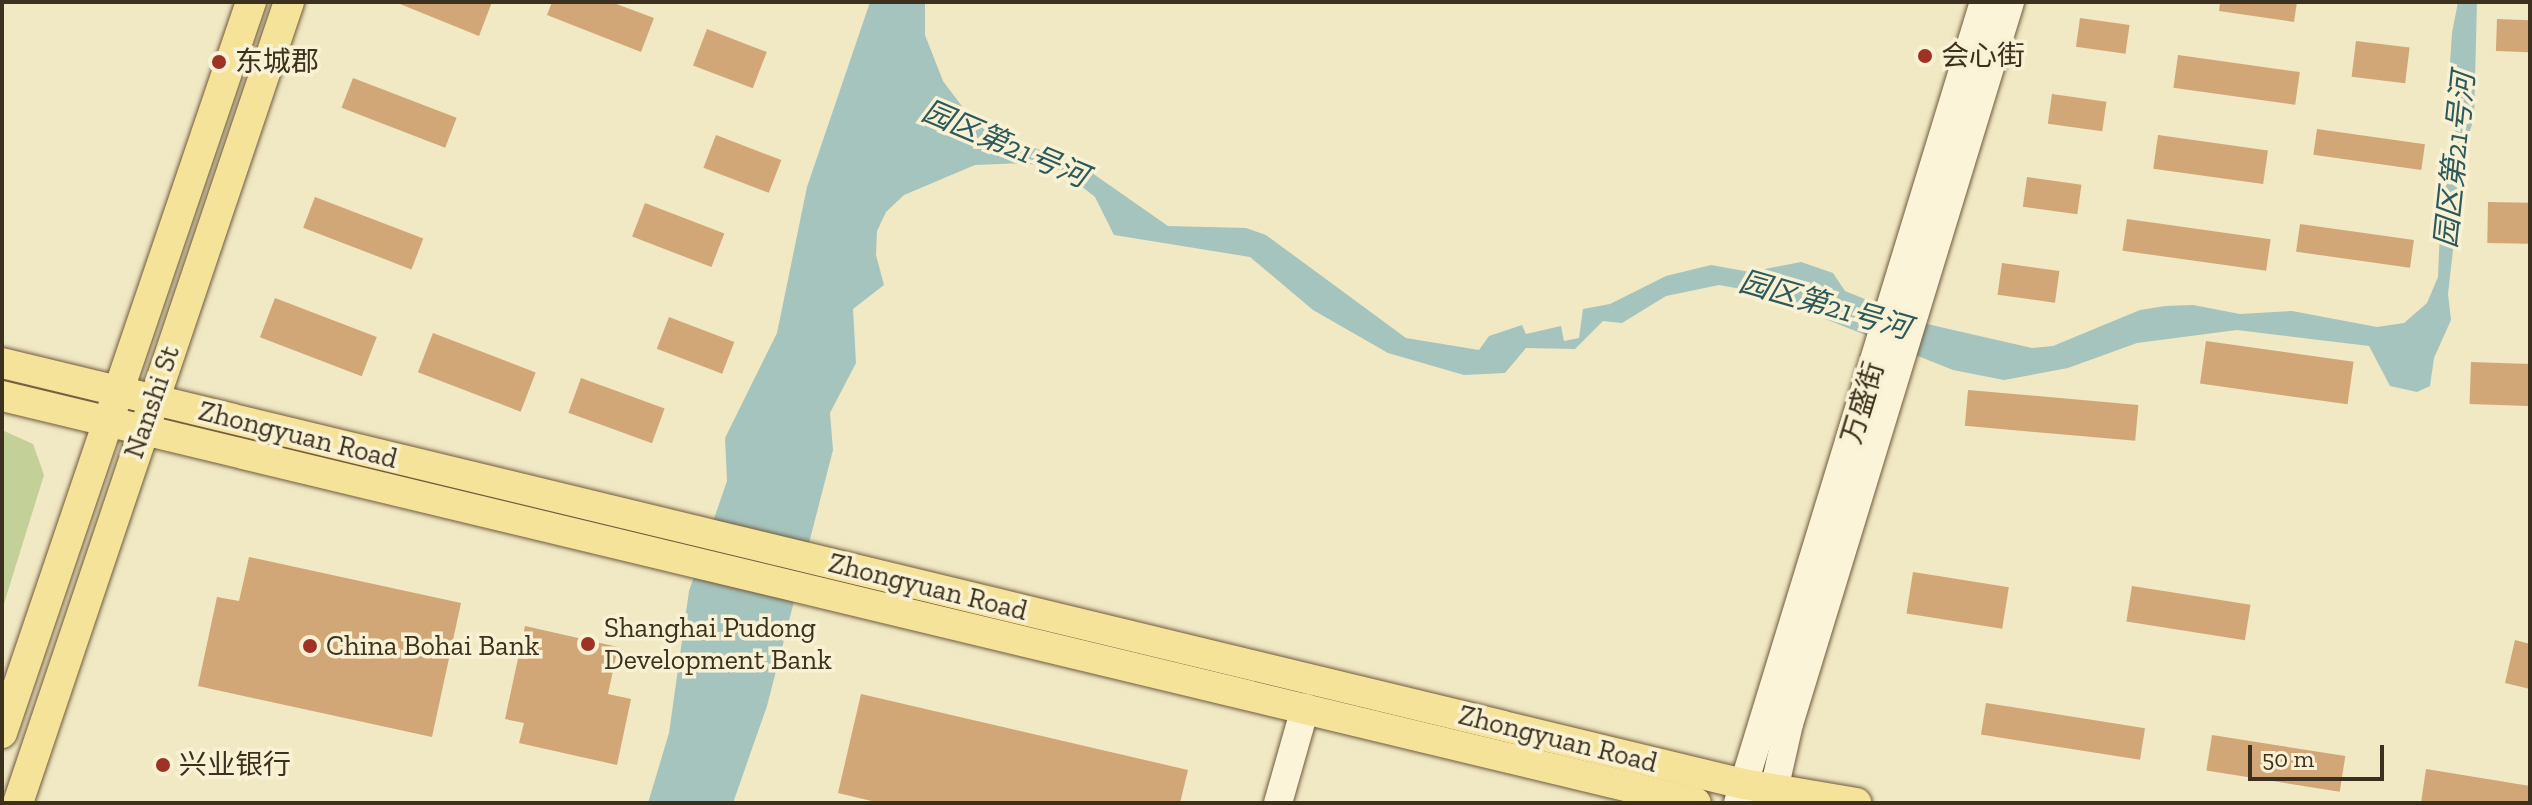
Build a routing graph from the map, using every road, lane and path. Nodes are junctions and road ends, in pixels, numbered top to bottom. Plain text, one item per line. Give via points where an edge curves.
1 (251, 2) edge
2 (289, 2) edge
3 (1984, 2) edge
4 (2010, 2) edge
5 (1904, 311) junction
6 (1893, 349) junction
7 (2, 363) edge
8 (120, 392) junction
9 (2, 396) edge
10 (153, 399) junction
11 (109, 422) junction
12 (142, 430) junction
13 (813, 575) junction
14 (1305, 708) junction
15 (2, 733) edge
16 (1741, 793) edge
17 (1773, 796) edge
18 (18, 803) edge
19 (1278, 803) edge
20 (1696, 803) edge
21 (1856, 803) edge

1 - 8 main road, Nanshi St
2 - 10 main road, Nanshi St
3 - 5 main road, 万盛街
4 - 5 main road, 万盛街
5 - 6 main road, 万盛街
6 - 16 main road, 万盛街
6 - 17 main road, 万盛街
7 - 8 main road, Zhongyuan Road
8 - 10 main road, Zhongyuan Road
8 - 11 main road, Nanshi St
9 - 11 main road, Zhongyuan Road
10 - 12 main road, Nanshi St
10 - 13 main road, Zhongyuan Road via 697,532
11 - 12 main road, Zhongyuan Road
11 - 15 main road, Nanshi St
12 - 13 main road, Zhongyuan Road via 686,560
12 - 18 main road, Nanshi St
13 - 14 main road, Zhongyuan Road
13 - 16 main road, Zhongyuan Road
14 - 19 main road
14 - 20 main road, Zhongyuan Road
16 - 17 main road, Zhongyuan Road
17 - 21 main road, Zhongyuan Road

